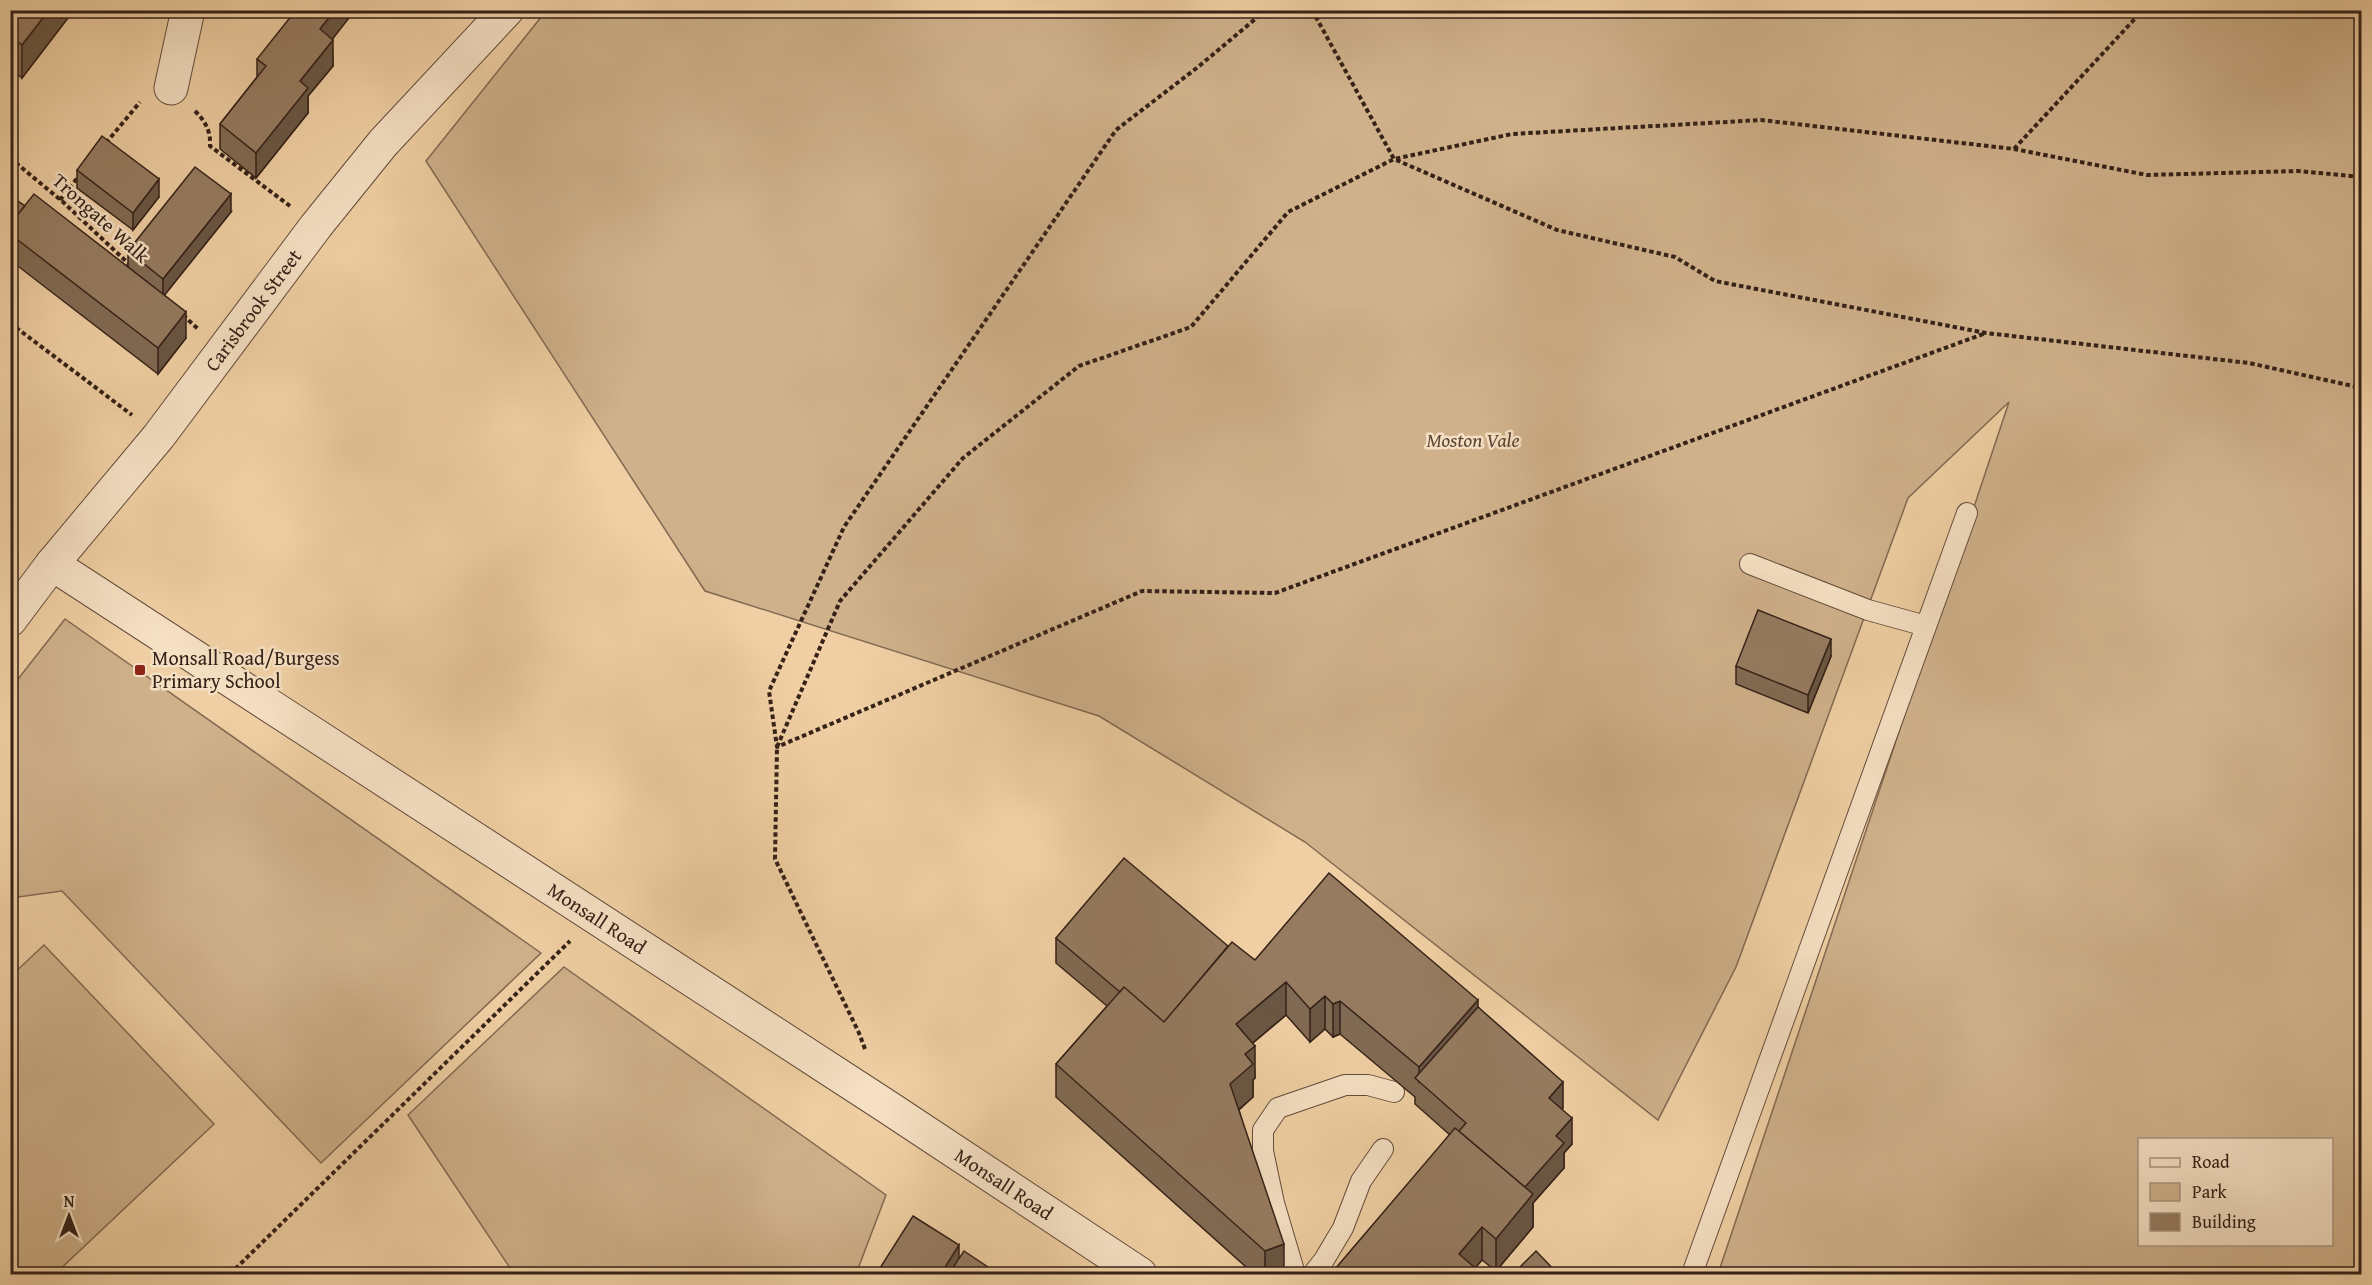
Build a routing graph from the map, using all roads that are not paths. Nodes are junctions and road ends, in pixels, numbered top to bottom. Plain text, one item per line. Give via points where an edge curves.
1 (188, 10) edge
2 (507, 10) edge
3 (171, 88) road end
4 (1967, 513) dead end
5 (52, 564) junction
6 (1750, 564) dead end
7 (10, 620) edge
8 (1926, 626) junction
9 (1394, 1092) dead end
10 (1383, 1149) dead end
11 (1140, 1275) edge
12 (1295, 1275) edge
13 (1313, 1275) edge
14 (1692, 1275) edge

1 - 3 street
2 - 5 street, Carisbrook Street via 383,143 159,436
4 - 8 lane
5 - 7 street, Carisbrook Street
5 - 11 street, Monsall Road
6 - 8 lane via 1868,610
8 - 14 lane
9 - 12 lane via 1368,1084 1346,1084 1278,1108 1263,1130 1263,1151 1274,1203
10 - 13 lane via 1361,1181 1342,1228

